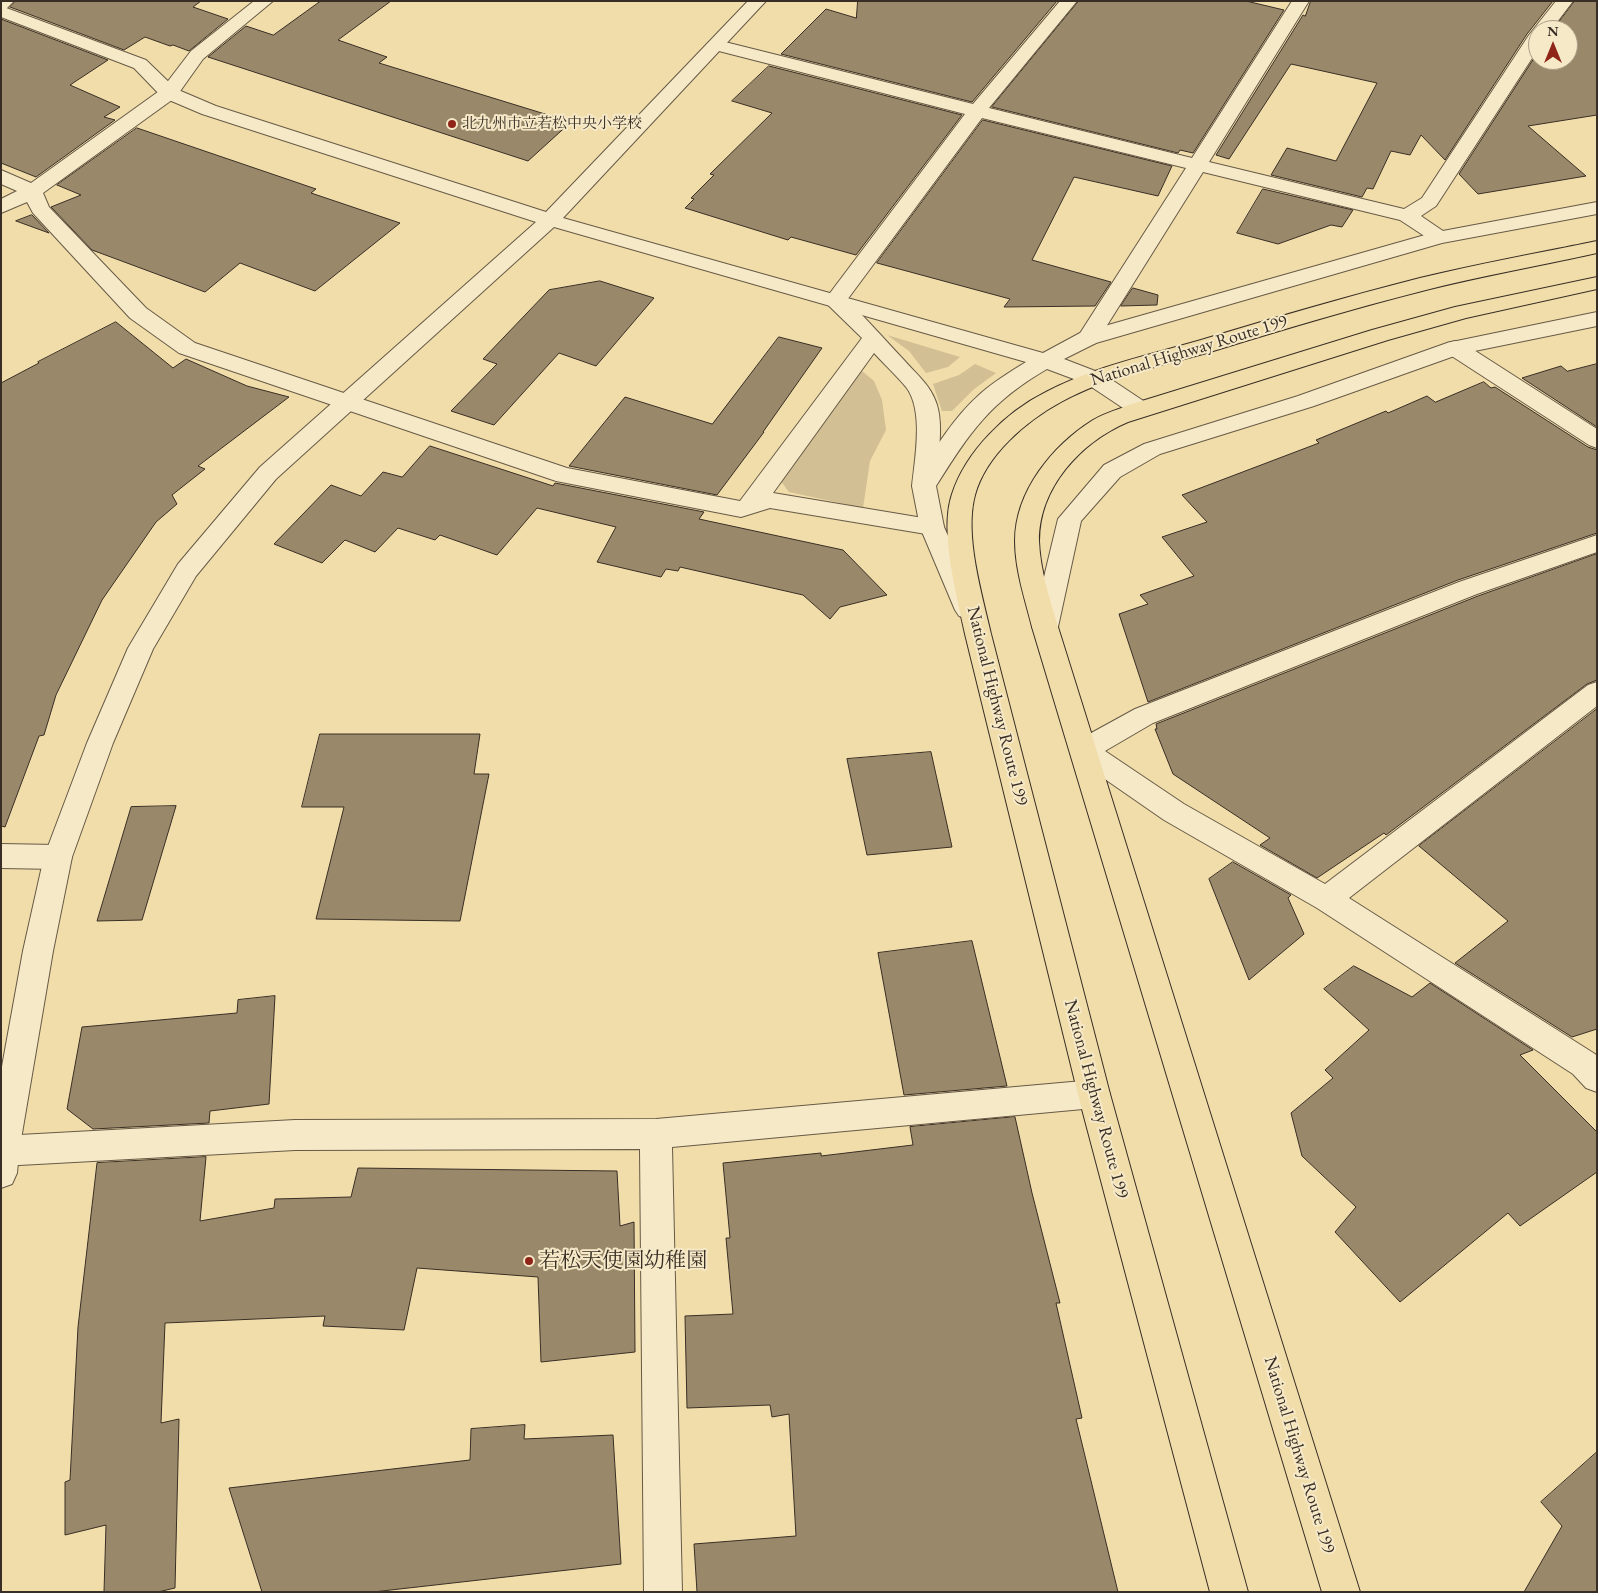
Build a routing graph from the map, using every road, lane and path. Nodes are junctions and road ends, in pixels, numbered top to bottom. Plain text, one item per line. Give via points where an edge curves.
1 (6, 1) edge
2 (265, 1) edge
3 (758, 1) edge
4 (1070, 1) edge
5 (1301, 1) edge
6 (1565, 1) edge
7 (1, 4) edge
8 (1, 11) edge
9 (1550, 20) edge
10 (717, 45) junction
11 (1528, 50) edge
12 (169, 93) junction
13 (977, 111) junction
14 (1198, 164) junction
15 (1, 176) edge
16 (32, 191) junction
17 (1, 207) edge
18 (1597, 208) edge
19 (1407, 216) junction
20 (550, 220) junction
21 (1439, 237) junction
22 (1597, 247) edge
23 (1592, 284) edge
24 (834, 301) junction
25 (1597, 319) edge
26 (873, 338) junction
27 (1088, 338) junction
28 (1455, 348) junction
29 (1044, 360) junction
30 (1095, 379) junction
31 (347, 402) junction
32 (1140, 408) junction
33 (1597, 440) edge
34 (924, 486) junction
35 (751, 506) junction
36 (932, 527) junction
37 (1597, 543) edge
38 (1045, 626) junction
39 (978, 634) junction
40 (1597, 692) edge
41 (1083, 750) junction
42 (1, 856) edge
43 (58, 857) junction
44 (1327, 899) junction
45 (1593, 1068) edge
46 (1094, 1094) junction
47 (656, 1134) junction
48 (2, 1159) edge
49 (663, 1592) edge
50 (1229, 1592) edge
51 (1341, 1592) edge

1 - 7 street
2 - 12 street via 197,56
3 - 10 street
4 - 13 street
5 - 14 street
6 - 9 street
8 - 12 street via 140,64
10 - 13 street
10 - 20 street
11 - 19 street via 1429,202
12 - 16 street
12 - 20 street via 209,110
13 - 14 street
13 - 24 street
14 - 19 street
14 - 27 street
15 - 16 street
16 - 17 street
16 - 31 street via 40,209 138,313 187,348
18 - 21 street
19 - 21 street
20 - 24 street
20 - 31 street
21 - 27 street
22 - 30 highway, National Highway Route 199 via 1423,284 1338,306
23 - 32 highway, National Highway Route 199 via 1463,312
24 - 26 street
24 - 29 street
25 - 28 street
26 - 34 street via 916,384 926,405 928,435
26 - 35 street
27 - 29 street
28 - 33 street
28 - 38 street via 1306,401 1152,449 1112,471 1070,519
29 - 30 street
29 - 34 street via 987,400 956,437
30 - 32 street
30 - 39 highway, National Highway Route 199 via 1053,398 1022,418 994,443 973,474 963,496 960,526 962,559
31 - 35 street via 564,476 740,509
31 - 43 street via 268,473 187,570 141,648 100,743
32 - 38 highway, National Highway Route 199 via 1102,425 1074,446 1052,469 1036,500 1028,530 1030,561
34 - 36 street
35 - 36 street via 770,500
36 - 39 street
37 - 41 street via 1468,588 1144,716
38 - 41 highway, National Highway Route 199
39 - 46 highway, National Highway Route 199
40 - 44 street
41 - 44 street via 1174,812
41 - 51 highway, National Highway Route 199
42 - 43 street
43 - 48 street via 38,951
44 - 45 street
46 - 47 street
46 - 50 highway, National Highway Route 199
47 - 48 street via 295,1135
47 - 49 street

